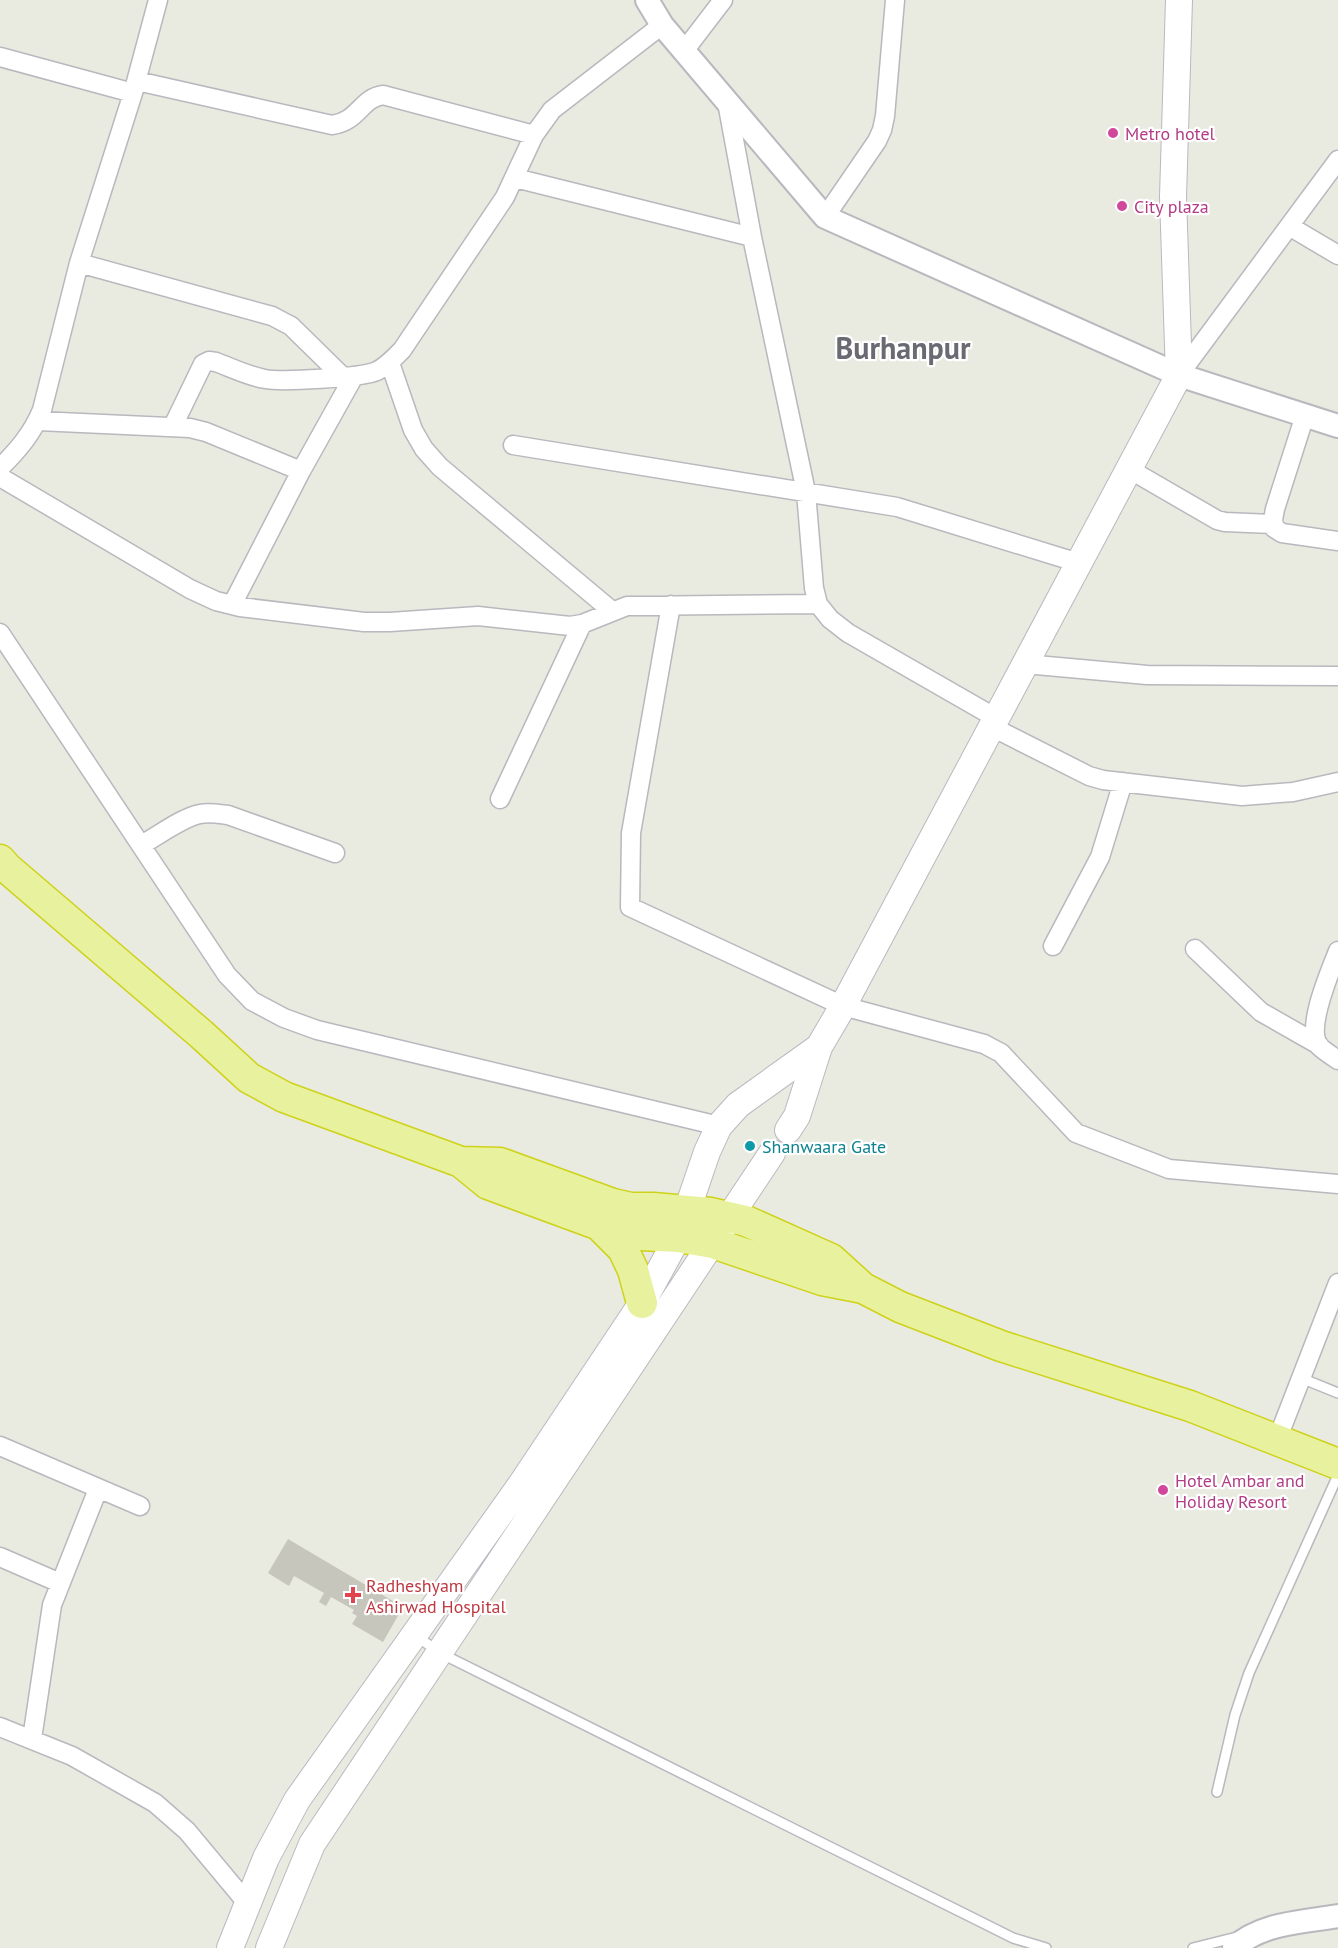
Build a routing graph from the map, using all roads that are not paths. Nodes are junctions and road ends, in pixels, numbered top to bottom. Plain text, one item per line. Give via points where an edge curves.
1 (159, 0) edge
2 (647, 0) edge
3 (723, 0) edge
4 (895, 0) edge
5 (1179, 0) edge
6 (662, 25) junction
7 (684, 51) junction
8 (0, 57) edge
9 (135, 87) junction
10 (727, 102) junction
11 (534, 135) junction
12 (1338, 160) edge
13 (515, 178) junction
14 (825, 217) junction
15 (1289, 226) junction
16 (752, 237) junction
17 (1338, 255) edge
18 (79, 263) junction
19 (390, 363) junction
20 (1179, 375) junction
21 (348, 376) junction
22 (1305, 415) junction
23 (38, 421) junction
24 (173, 426) junction
25 (1338, 426) edge
26 (513, 445) dead end
27 (0, 468) edge
28 (1129, 469) junction
29 (301, 471) junction
30 (0, 477) edge
31 (807, 492) junction
32 (1274, 524) junction
33 (1338, 541) edge
34 (1079, 563) junction
35 (818, 604) junction
36 (232, 605) junction
37 (671, 605) junction
38 (612, 611) junction
39 (582, 624) junction
40 (0, 633) edge
41 (1026, 663) junction
42 (1338, 676) edge
43 (994, 723) junction
44 (1123, 782) junction
45 (1338, 782) edge
46 (500, 799) dead end
47 (141, 845) junction
48 (335, 854) dead end
49 (0, 860) edge
50 (1053, 946) dead end
51 (1195, 949) dead end
52 (1338, 951) edge
53 (843, 1006) junction
54 (1319, 1046) junction
55 (819, 1047) junction
56 (1338, 1060) edge
57 (719, 1125) junction
58 (788, 1130) dead end
59 (772, 1153) dead end
60 (461, 1162) junction
61 (1338, 1184) edge
62 (730, 1217) junction
63 (683, 1223) junction
64 (599, 1225) junction
65 (713, 1243) junction
66 (1338, 1283) edge
67 (863, 1288) junction
68 (642, 1303) junction
69 (1301, 1378) junction
70 (1338, 1393) edge
71 (1276, 1440) junction
72 (0, 1446) edge
73 (1338, 1464) edge
74 (1338, 1475) edge
75 (98, 1489) junction
76 (140, 1506) dead end
77 (0, 1557) edge
78 (60, 1583) junction
79 (414, 1635) junction
80 (440, 1653) junction
81 (0, 1727) edge
82 (32, 1739) junction
83 (1217, 1792) dead end
84 (247, 1903) junction
85 (1338, 1916) edge
86 (1254, 1933) junction
87 (1013, 1938) junction
88 (230, 1948) edge
89 (268, 1948) edge
90 (1010, 1948) edge
91 (1046, 1948) edge
92 (1193, 1948) edge
93 (1234, 1948) edge

1 - 9 street
2 - 6 street
3 - 7 street
4 - 14 street via 882,130
5 - 20 main road via 1173,197
6 - 7 street
6 - 11 street via 552,110
7 - 10 street
8 - 9 street
9 - 11 street via 332,125 342,124 369,100 383,95
9 - 18 street
10 - 14 street
10 - 16 street
11 - 13 street
12 - 15 street
13 - 16 street
13 - 19 street
14 - 20 street
15 - 17 street
15 - 20 street
16 - 31 street
18 - 21 street via 272,316 291,326
18 - 23 street
19 - 21 street via 376,371
19 - 38 street via 413,430 440,467
20 - 22 street
20 - 28 main road
21 - 24 street via 267,380 209,361 203,364
21 - 29 street
22 - 25 street
22 - 32 street via 1275,509
23 - 24 street
23 - 27 street via 23,445
24 - 29 street via 206,432
26 - 31 street
28 - 32 street via 1217,520
28 - 34 main road
29 - 36 street
30 - 36 street via 190,589
31 - 34 street via 911,510
31 - 35 street
32 - 33 street via 1282,533
34 - 41 main road
35 - 37 street
35 - 43 street via 830,620 848,633
36 - 39 street via 364,622 478,616
37 - 38 street via 627,606
37 - 53 street via 631,833 630,907
38 - 39 street
39 - 46 street
40 - 47 street
41 - 42 street via 1147,675
41 - 43 main road
43 - 44 street via 1089,776
43 - 53 main road
44 - 45 street via 1242,796 1293,792
44 - 50 street via 1100,857
47 - 48 street via 186,819 213,813
47 - 57 street via 227,975 252,1001 284,1018 316,1030
49 - 60 highway via 249,1078 284,1096
51 - 54 street via 1261,1012
52 - 54 street via 1316,1023
53 - 55 main road
53 - 61 street via 984,1044 1001,1053 1076,1133 1169,1169
54 - 56 street
55 - 57 main road via 738,1105
55 - 58 main road via 797,1116
57 - 63 main road
59 - 62 main road
60 - 63 highway via 500,1163 613,1204
60 - 64 highway via 488,1184
62 - 63 highway
62 - 65 main road
62 - 67 highway via 831,1259
63 - 64 highway via 624,1234
63 - 65 highway
63 - 68 main road
64 - 68 highway via 623,1249
65 - 67 highway via 822,1280
65 - 80 main road
66 - 69 street
67 - 71 highway via 900,1307 1001,1346 1190,1406
68 - 79 main road
69 - 70 lane
69 - 71 street
71 - 73 highway
72 - 75 street
74 - 83 lane via 1249,1673
75 - 76 street
75 - 78 street
77 - 78 street
78 - 82 street via 50,1617
79 - 80 lane
79 - 84 main road via 297,1800
80 - 87 lane
80 - 89 main road via 312,1844
81 - 82 street
82 - 84 street via 72,1756 155,1803 187,1831
84 - 88 main road
85 - 86 street
86 - 92 lane
86 - 93 street
87 - 90 lane
87 - 91 lane

